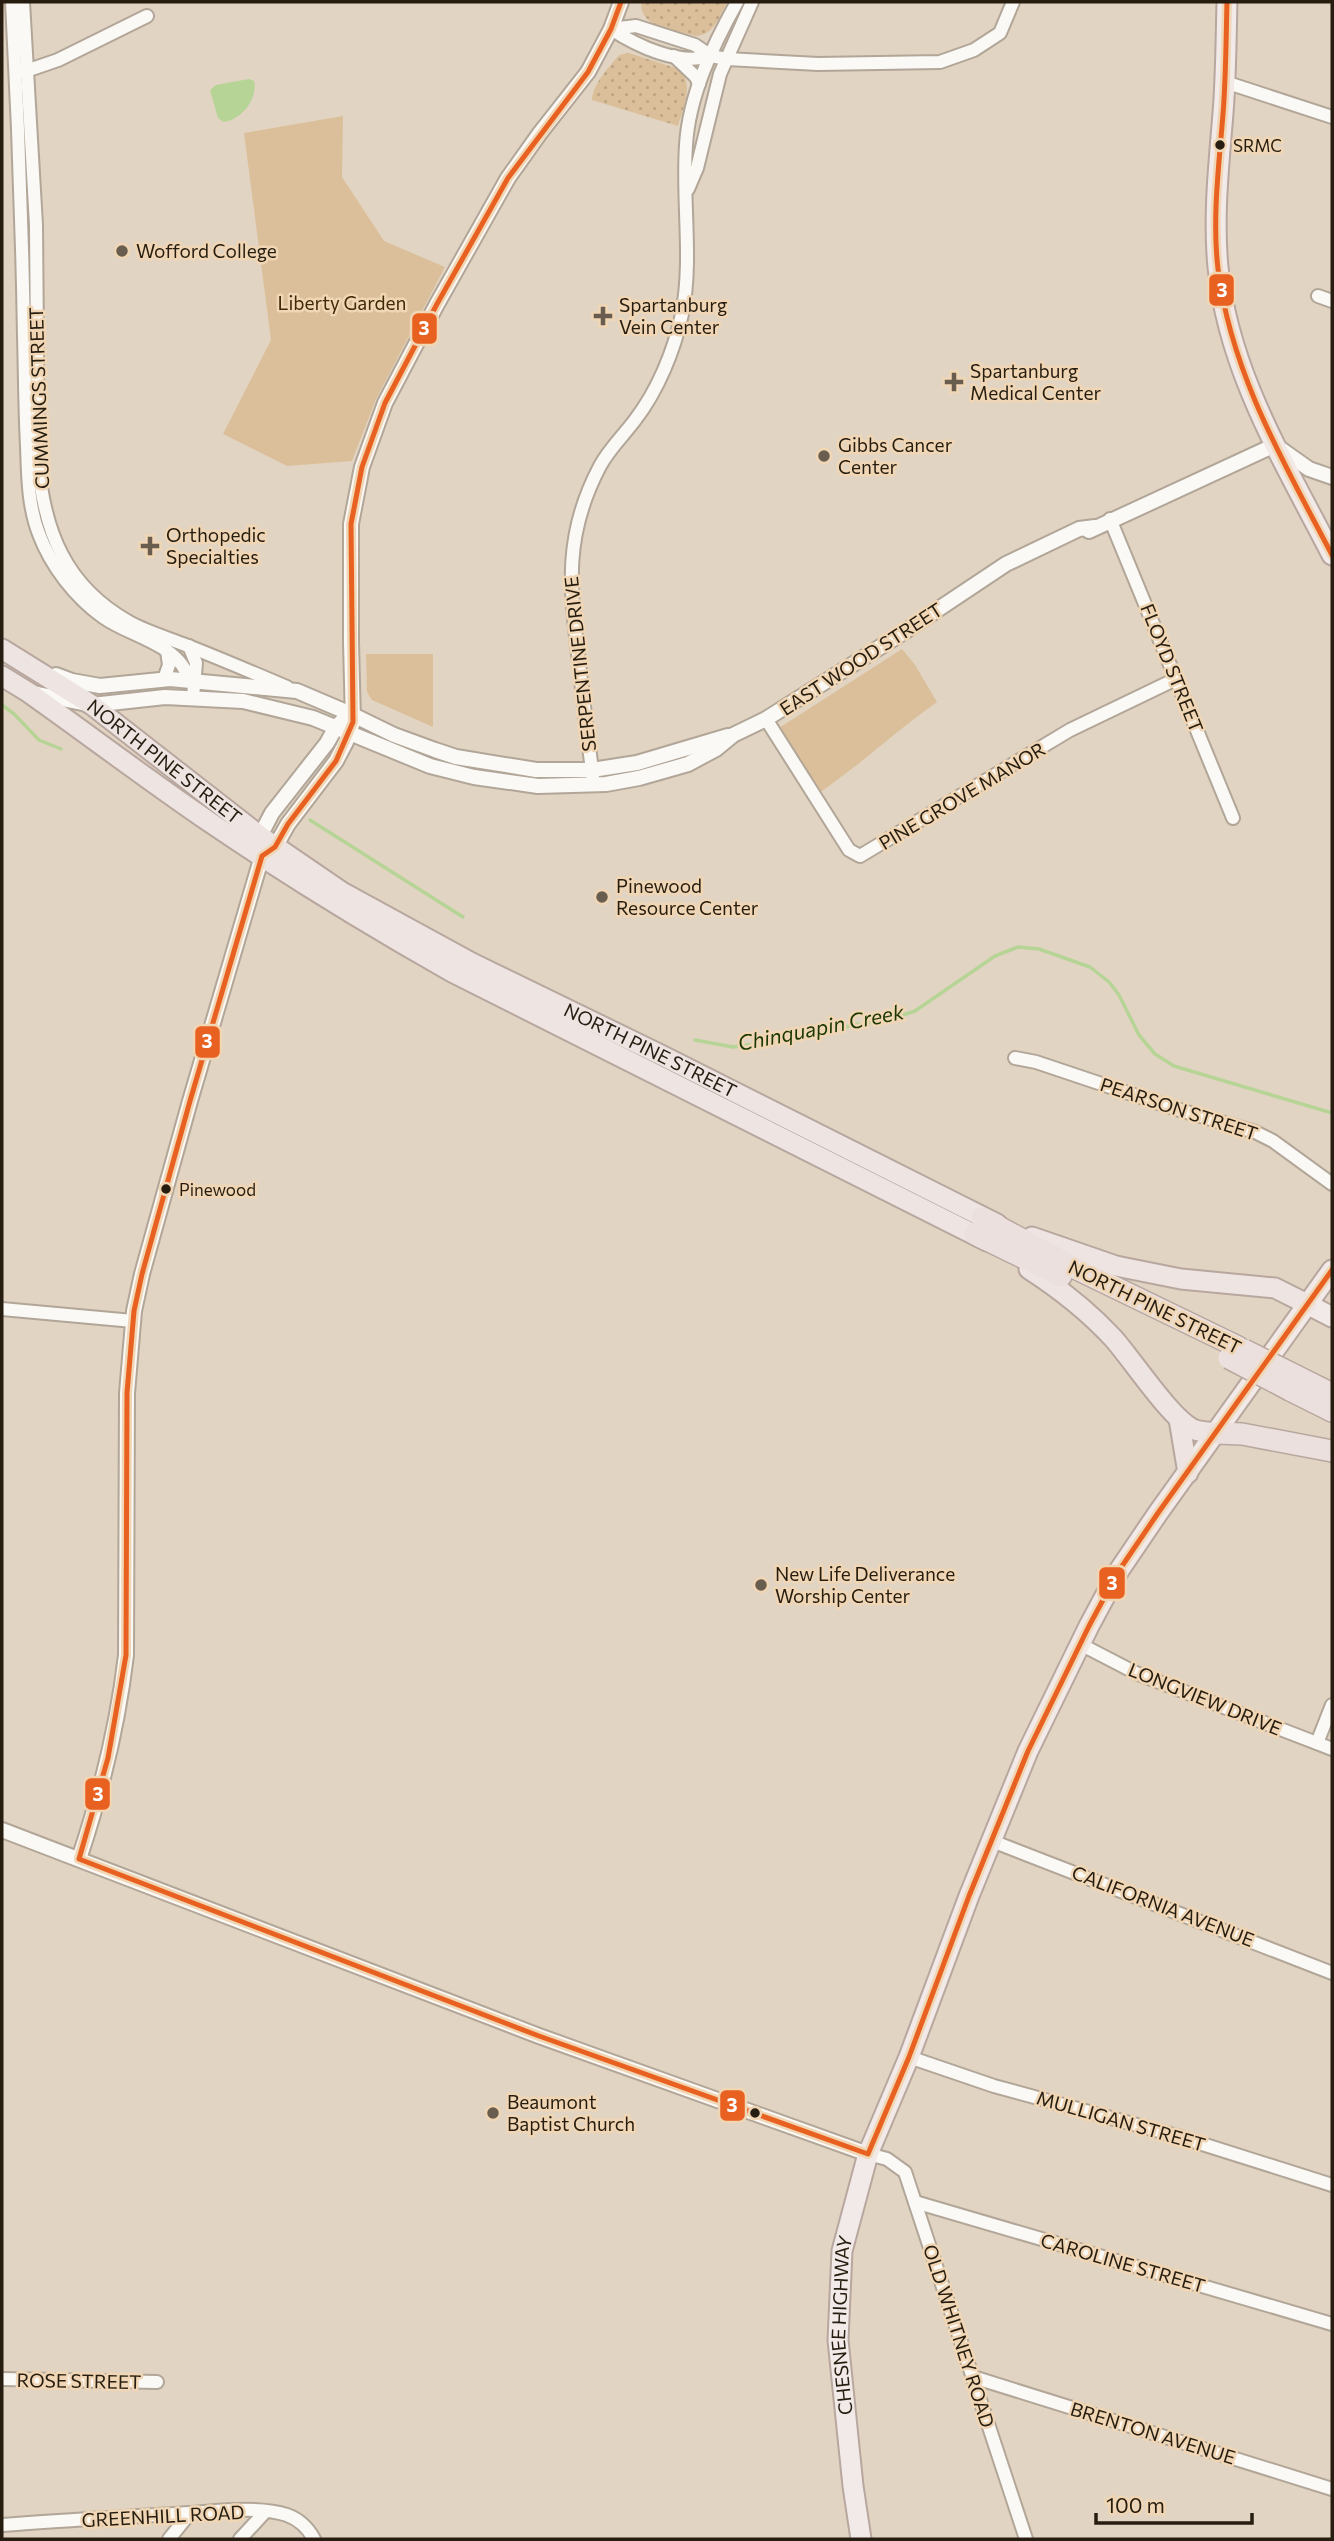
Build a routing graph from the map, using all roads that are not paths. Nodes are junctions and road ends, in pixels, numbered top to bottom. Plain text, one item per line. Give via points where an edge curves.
1 (12, 2) edge
2 (23, 2) edge
3 (621, 2) edge
4 (737, 2) edge
5 (752, 2) edge
6 (1013, 2) edge
7 (1227, 2) edge
8 (147, 16) dead end
9 (611, 29) junction
10 (674, 56) junction
11 (710, 56) junction
12 (727, 59) junction
13 (22, 72) junction
14 (1225, 82) junction
15 (699, 84) junction
16 (1332, 117) edge
17 (686, 193) junction
18 (1318, 296) dead end
19 (1332, 301) edge
20 (1275, 445) junction
21 (1332, 477) edge
22 (1110, 519) junction
23 (1332, 555) edge
24 (189, 646) junction
25 (2, 649) edge
26 (167, 651) junction
27 (26, 663) junction
28 (249, 671) junction
29 (2, 676) edge
30 (163, 679) junction
31 (1176, 679) junction
32 (192, 681) junction
33 (232, 683) junction
34 (297, 691) junction
35 (28, 692) junction
36 (193, 697) junction
37 (92, 705) junction
38 (351, 713) junction
39 (765, 719) junction
40 (336, 727) junction
41 (350, 732) junction
42 (733, 735) junction
43 (592, 770) junction
44 (594, 785) junction
45 (1233, 818) dead end
46 (266, 847) junction
47 (1015, 1058) dead end
48 (1332, 1184) edge
49 (979, 1226) junction
50 (1332, 1270) edge
51 (1307, 1304) junction
52 (2, 1309) edge
53 (1332, 1317) edge
54 (133, 1321) junction
55 (1294, 1384) junction
56 (1332, 1394) edge
57 (1332, 1412) edge
58 (1179, 1419) junction
59 (1217, 1433) junction
60 (1332, 1451) edge
61 (1188, 1473) junction
62 (1080, 1644) junction
63 (1332, 1705) edge
64 (1317, 1742) junction
65 (1332, 1749) edge
66 (2, 1830) edge
67 (992, 1841) junction
68 (79, 1859) junction
69 (1332, 1973) edge
70 (909, 2057) junction
71 (868, 2154) junction
72 (1332, 2185) edge
73 (915, 2202) junction
74 (1332, 2324) edge
75 (973, 2377) junction
76 (2, 2379) edge
77 (157, 2382) dead end
78 (1332, 2488) edge
79 (265, 2512) junction
80 (190, 2513) junction
81 (2, 2525) edge
82 (169, 2539) edge
83 (240, 2539) edge
84 (314, 2539) edge
85 (861, 2539) edge
86 (1027, 2539) edge

1 - 13 street, CUMMINGS STREET
2 - 13 street, CUMMINGS STREET
3 - 9 street
4 - 11 street, SERPENTINE DRIVE
5 - 12 street, SERPENTINE DRIVE
6 - 12 street via 1000,33 974,50 940,62 818,64
7 - 14 main road
8 - 13 street via 58,60
9 - 10 street via 632,42
9 - 11 street via 636,26 695,45
9 - 38 street via 588,72 508,178 403,369 367,450 351,524
10 - 11 street via 697,60
10 - 15 street
11 - 12 street
11 - 15 street, SERPENTINE DRIVE
12 - 17 street, SERPENTINE DRIVE
13 - 24 street, CUMMINGS STREET via 36,225 38,462 48,524 73,574 98,601 131,623
13 - 26 street, CUMMINGS STREET via 28,470 34,520 59,572 86,603 118,627
14 - 16 street
14 - 20 main road via 1217,265 1240,366
15 - 17 street, SERPENTINE DRIVE via 688,124
17 - 43 street, SERPENTINE DRIVE via 686,285 674,340 648,401 593,479 572,551 570,592
18 - 19 street
20 - 21 street via 1309,469
20 - 22 street, EAST WOOD STREET
20 - 23 main road
22 - 31 street, FLOYD STREET
22 - 39 street, EAST WOOD STREET via 1068,544 986,578
24 - 28 street, CUMMINGS STREET
24 - 32 street via 196,663
25 - 27 highway, NORTH PINE STREET
26 - 30 street via 169,665
26 - 32 street, CUMMINGS STREET via 182,663
27 - 30 street, EAST WOOD STREET via 86,684
27 - 37 highway, NORTH PINE STREET
28 - 33 street
28 - 34 street, CUMMINGS STREET
29 - 35 highway, NORTH PINE STREET
30 - 32 street, EAST WOOD STREET
31 - 39 street, PINE GROVE MANOR via 1070,730 860,856 849,850
31 - 45 street, FLOYD STREET
32 - 33 street, EAST WOOD STREET
32 - 36 street
33 - 34 street, EAST WOOD STREET
34 - 38 street, EAST WOOD STREET
35 - 37 street, EAST WOOD STREET
35 - 46 highway, NORTH PINE STREET via 194,811
36 - 37 street, EAST WOOD STREET
36 - 40 street, EAST WOOD STREET via 267,705
37 - 46 highway, NORTH PINE STREET
38 - 40 street
38 - 41 street
38 - 43 street, EAST WOOD STREET via 394,736 456,757 536,771
39 - 42 street, EAST WOOD STREET
40 - 41 street, EAST WOOD STREET
40 - 46 street via 272,813
41 - 44 street, EAST WOOD STREET via 430,765 474,777 538,786
41 - 46 street via 336,761
42 - 43 street, EAST WOOD STREET via 637,763
42 - 44 street, EAST WOOD STREET via 688,764
43 - 44 street, SERPENTINE DRIVE
46 - 49 highway, NORTH PINE STREET via 472,963 661,1055
46 - 54 street via 190,1101
47 - 48 street, PEARSON STREET via 1255,1132
49 - 51 highway via 1116,1266 1181,1279 1275,1288
49 - 55 highway, NORTH PINE STREET, bridge via 1077,1269
49 - 58 highway via 1093,1318
50 - 51 main road, CHESNEE HIGHWAY
51 - 53 main road
51 - 59 main road, CHESNEE HIGHWAY
52 - 54 street
54 - 68 street via 127,1393 126,1655 113,1736
55 - 56 highway, NORTH PINE STREET
55 - 57 highway, NORTH PINE STREET
58 - 59 highway via 1196,1430
58 - 61 highway
59 - 60 highway
59 - 61 main road, CHESNEE HIGHWAY
61 - 62 main road, CHESNEE HIGHWAY via 1118,1572
62 - 64 street, LONGVIEW DRIVE via 1136,1673
62 - 67 main road, CHESNEE HIGHWAY via 1041,1721
63 - 64 street
64 - 65 street, LONGVIEW DRIVE
66 - 68 street
67 - 69 street, CALIFORNIA AVENUE
67 - 70 main road, CHESNEE HIGHWAY
68 - 71 street via 539,2036
70 - 71 main road, CHESNEE HIGHWAY
70 - 72 street, MULLIGAN STREET
71 - 73 street, OLD WHITNEY ROAD via 887,2159 905,2172
71 - 85 main road, CHESNEE HIGHWAY via 842,2252 838,2340
73 - 74 street, CAROLINE STREET
73 - 75 street, OLD WHITNEY ROAD
75 - 78 street, BRENTON AVENUE
75 - 86 street, OLD WHITNEY ROAD
76 - 77 street, ROSE STREET
79 - 80 street, GREENHILL ROAD
79 - 83 street
79 - 84 street, GREENHILL ROAD via 295,2518
80 - 81 street, GREENHILL ROAD
80 - 82 street

